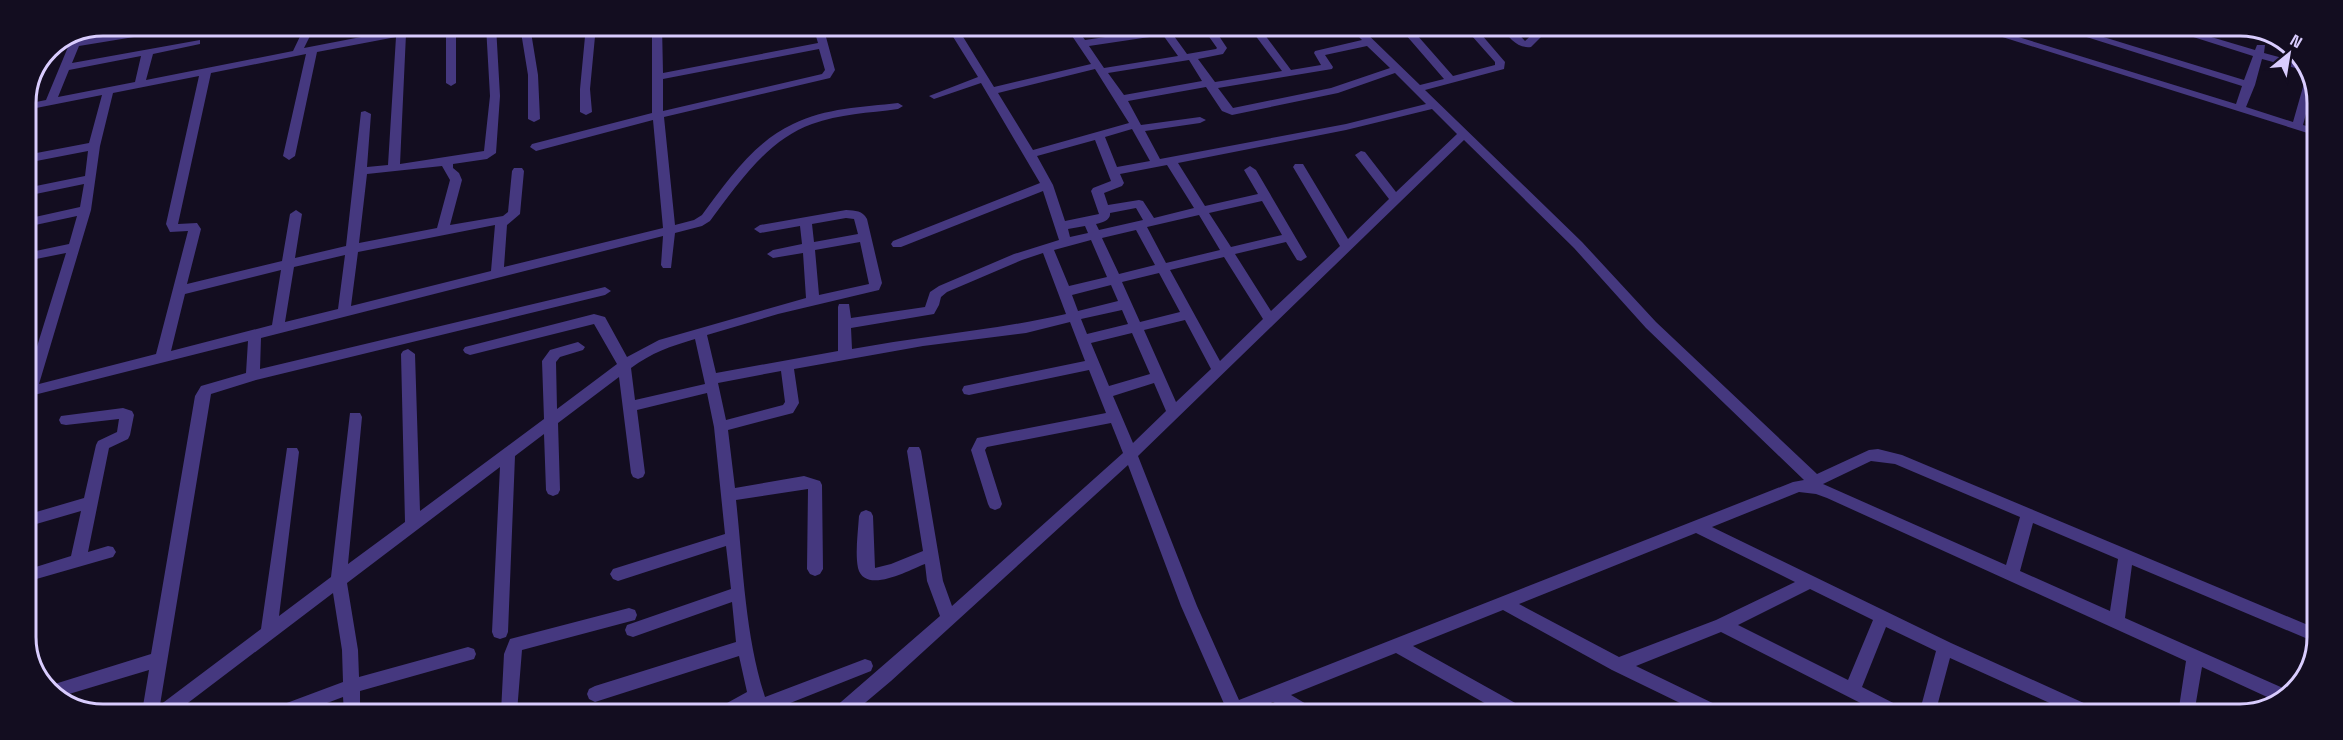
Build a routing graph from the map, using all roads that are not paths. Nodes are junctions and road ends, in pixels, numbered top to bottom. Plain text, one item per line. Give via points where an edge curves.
1 (305, 36) edge
2 (381, 36) edge
3 (401, 36) edge
4 (451, 36) edge
5 (492, 36) edge
6 (527, 36) edge
7 (590, 36) edge
8 (657, 36) edge
9 (822, 36) edge
10 (957, 36) edge
11 (1077, 36) edge
12 (1133, 36) edge
13 (1170, 36) edge
14 (1213, 36) edge
15 (1262, 36) edge
16 (1363, 36) edge
17 (1412, 36) edge
18 (1477, 36) edge
19 (1514, 36) edge
20 (1537, 36) edge
21 (2005, 36) edge
22 (2067, 36) edge
23 (2201, 36) edge
24 (2218, 36) edge
25 (75, 42) edge
26 (196, 42) dead end
27 (1369, 42) junction
28 (1082, 44) junction
29 (824, 45) junction
30 (312, 50) junction
31 (2050, 50) junction
32 (148, 51) junction
33 (2260, 51) junction
34 (297, 53) junction
35 (2287, 56) edge
36 (1189, 57) junction
37 (2294, 64) edge
38 (64, 68) junction
39 (1100, 68) junction
40 (1397, 69) junction
41 (206, 70) junction
42 (658, 77) junction
43 (983, 79) junction
44 (1451, 80) junction
45 (140, 82) junction
46 (1303, 82) junction
47 (451, 83) dead end
48 (1211, 85) junction
49 (2250, 85) junction
50 (109, 89) junction
51 (1417, 89) junction
52 (992, 91) junction
53 (2306, 92) edge
54 (934, 96) dead end
55 (1120, 99) junction
56 (51, 100) junction
57 (2303, 102) junction
58 (2307, 103) edge
59 (36, 104) edge
60 (1434, 105) junction
61 (898, 106) dead end
62 (2240, 109) junction
63 (586, 112) dead end
64 (365, 114) dead end
65 (658, 116) junction
66 (534, 119) dead end
67 (1200, 120) dead end
68 (2297, 126) junction
69 (1136, 127) junction
70 (2307, 130) edge
71 (1464, 134) junction
72 (1100, 135) junction
73 (94, 146) junction
74 (536, 147) dead end
75 (1029, 154) junction
76 (1361, 155) dead end
77 (289, 156) dead end
78 (36, 157) edge
79 (1172, 161) junction
80 (448, 162) junction
81 (1157, 163) junction
82 (1299, 167) dead end
83 (394, 168) junction
84 (1250, 170) dead end
85 (362, 171) junction
86 (518, 171) dead end
87 (1115, 171) junction
88 (91, 178) junction
89 (1047, 185) junction
90 (36, 190) edge
91 (1265, 196) junction
92 (1396, 200) junction
93 (84, 210) junction
94 (1104, 210) junction
95 (1203, 210) junction
96 (296, 214) dead end
97 (504, 220) junction
98 (36, 221) edge
99 (806, 221) junction
100 (1089, 221) junction
101 (1146, 224) junction
102 (1062, 226) junction
103 (669, 229) junction
104 (760, 229) dead end
105 (442, 231) junction
106 (1096, 236) junction
107 (865, 237) junction
108 (1289, 237) junction
109 (1066, 242) junction
110 (897, 244) dead end
111 (72, 247) junction
112 (808, 247) junction
113 (1047, 247) junction
114 (1347, 248) junction
115 (352, 249) junction
116 (1227, 252) junction
117 (773, 254) dead end
118 (36, 255) edge
119 (1301, 257) dead end
120 (286, 265) junction
121 (667, 265) dead end
122 (1162, 269) junction
123 (497, 274) junction
124 (1115, 279) junction
125 (181, 290) junction
126 (605, 291) dead end
127 (1064, 292) junction
128 (813, 301) junction
129 (1126, 304) junction
130 (844, 307) dead end
131 (344, 310) junction
132 (1188, 315) junction
133 (1074, 318) junction
134 (1270, 320) junction
135 (845, 324) junction
136 (1137, 327) junction
137 (278, 328) junction
138 (700, 333) junction
139 (255, 335) junction
140 (1083, 340) junction
141 (578, 347) dead end
142 (470, 350) dead end
143 (408, 354) dead end
144 (845, 355) junction
145 (162, 358) junction
146 (1092, 364) junction
147 (36, 365) edge
148 (624, 365) junction
149 (787, 366) junction
150 (1218, 370) junction
151 (255, 375) junction
152 (1159, 378) junction
153 (711, 383) junction
154 (36, 389) edge
155 (969, 390) dead end
156 (1104, 393) junction
157 (629, 407) junction
158 (1174, 413) junction
159 (355, 417) dead end
160 (1114, 417) junction
161 (552, 419) junction
162 (66, 420) dead end
163 (721, 427) junction
164 (914, 451) dead end
165 (292, 452) dead end
166 (508, 452) junction
167 (1131, 454) junction
168 (638, 473) dead end
169 (1811, 483) junction
170 (553, 490) dead end
171 (728, 495) junction
172 (91, 502) junction
173 (994, 504) dead end
174 (2028, 514) junction
175 (866, 516) dead end
176 (36, 518) edge
177 (413, 524) junction
178 (1696, 526) junction
179 (733, 538) junction
180 (108, 552) dead end
181 (930, 555) junction
182 (2126, 555) junction
183 (78, 561) junction
184 (815, 569) dead end
185 (36, 573) edge
186 (618, 574) dead end
187 (2011, 575) junction
188 (339, 579) junction
189 (1808, 583) junction
190 (739, 593) junction
191 (1504, 603) junction
192 (1882, 618) junction
193 (949, 619) junction
194 (2116, 622) junction
195 (1722, 626) junction
196 (269, 632) junction
197 (500, 632) dead end
198 (2307, 632) edge
199 (1396, 645) junction
200 (745, 647) junction
201 (1945, 648) junction
202 (468, 654) dead end
203 (2195, 658) junction
204 (157, 660) junction
205 (1618, 665) junction
206 (866, 666) dead end
207 (352, 686) junction
208 (61, 689) edge
209 (1852, 691) junction
210 (1272, 693) junction
211 (2276, 693) edge
212 (595, 694) dead end
213 (151, 704) edge
214 (179, 704) edge
215 (304, 704) edge
216 (352, 704) edge
217 (509, 704) edge
218 (759, 704) edge
219 (762, 704) edge
220 (850, 704) edge
221 (1228, 704) edge
222 (1247, 704) edge
223 (1291, 704) edge
224 (1502, 704) edge
225 (1682, 704) edge
226 (1879, 704) edge
227 (1930, 704) edge
228 (2052, 704) edge
229 (2188, 704) edge

1 - 34 street
2 - 30 street
3 - 83 street
4 - 47 street
5 - 80 street via 495,96 490,153
6 - 66 street
7 - 63 street
8 - 42 street
9 - 29 street
10 - 43 street
11 - 28 street
12 - 28 street
13 - 36 street
14 - 36 street via 1221,50
15 - 46 street
16 - 27 street
17 - 44 street
18 - 44 street via 1502,64
19 - 20 street via 1527,45
21 - 31 street
22 - 31 street
22 - 31 street
22 - 49 street
22 - 62 street
23 - 33 street
24 - 33 street
25 - 38 street
26 - 32 street
27 - 40 street
27 - 46 street via 1319,53 1328,67
28 - 39 street
29 - 42 street
29 - 65 street via 831,72 826,76
30 - 34 street
30 - 77 street
32 - 38 street
32 - 45 street
33 - 35 street
33 - 37 street
33 - 49 street
34 - 41 street
36 - 39 street
36 - 48 street
38 - 56 street
39 - 52 street
39 - 55 street
40 - 46 street via 1348,87
40 - 51 street
41 - 45 street
41 - 125 street via 172,224 174,229 194,228
42 - 65 street
43 - 52 street
43 - 54 street
44 - 51 street
45 - 50 street
46 - 48 street
46 - 48 street via 1232,112
48 - 55 street
49 - 62 street
50 - 56 street
50 - 73 street
51 - 60 street
52 - 75 street
53 - 57 street
55 - 69 street
56 - 59 street
57 - 58 street
57 - 68 street
60 - 71 street
60 - 79 street via 1366,123
61 - 103 street via 835,116 791,130 742,172 704,220
62 - 68 street
64 - 85 street
65 - 74 street
65 - 103 street
67 - 69 street
68 - 70 street
69 - 72 street
69 - 81 street
71 - 92 street
71 - 169 street
72 - 75 street
72 - 87 street
73 - 78 street
73 - 88 street
75 - 89 street
76 - 92 street
79 - 81 street
79 - 95 street
80 - 83 street
80 - 105 street via 447,169 456,180
81 - 87 street
82 - 114 street
83 - 85 street
84 - 91 street
85 - 115 street
86 - 97 street via 514,214
87 - 94 street via 1116,186 1097,191
88 - 90 street
88 - 93 street
89 - 102 street
89 - 110 street
91 - 95 street
91 - 108 street
92 - 114 street
93 - 98 street
93 - 111 street
94 - 100 street via 1104,217
94 - 101 street via 1139,204
95 - 101 street
95 - 116 street
96 - 120 street
97 - 105 street
97 - 123 street
99 - 104 street
99 - 107 street via 854,214 861,219
99 - 112 street
100 - 102 street
100 - 106 street
101 - 106 street
101 - 122 street
102 - 109 street
103 - 121 street
103 - 123 street
105 - 115 street
106 - 109 street
106 - 124 street
107 - 112 street
107 - 128 street via 875,287
108 - 116 street
108 - 119 street
109 - 113 street
111 - 118 street
111 - 147 street
112 - 117 street
112 - 128 street
113 - 127 street
113 - 135 street via 938,292 929,311
114 - 134 street
115 - 120 street
115 - 131 street
116 - 122 street
116 - 134 street
120 - 125 street
120 - 137 street
122 - 124 street
122 - 132 street
123 - 131 street
124 - 127 street
124 - 129 street
125 - 145 street
126 - 151 street
127 - 133 street
128 - 138 street
129 - 133 street
129 - 136 street
130 - 135 street
131 - 137 street
132 - 136 street
132 - 150 street
133 - 140 street
133 - 144 street
134 - 150 street
135 - 144 street
136 - 140 street
136 - 152 street
137 - 139 street
138 - 148 street via 664,343
138 - 153 street
139 - 145 street
139 - 151 street
140 - 146 street
141 - 161 street via 555,353 549,360
142 - 148 street via 597,319
143 - 177 street
144 - 149 street
145 - 154 street
146 - 155 street
146 - 156 street
148 - 157 street
148 - 161 street
149 - 153 street
149 - 163 street via 792,403 788,409
150 - 158 street
151 - 204 street via 210,389 202,396
152 - 156 street
152 - 158 street
153 - 157 street
153 - 163 street
156 - 160 street
157 - 168 street
158 - 167 street
159 - 188 street
160 - 167 street
160 - 173 street via 982,442 978,450
161 - 166 street
161 - 170 street
162 - 172 street via 123,412 127,415 123,435 103,445
163 - 171 street
164 - 181 street
165 - 196 street
166 - 177 street
166 - 197 street
167 - 193 street
167 - 221 street
169 - 174 street via 1869,456 1887,456
169 - 178 street
169 - 187 street
171 - 179 street
171 - 184 street via 804,482 815,485
172 - 176 street
172 - 183 street
174 - 182 street
174 - 187 street
175 - 181 street via 866,567 871,575
177 - 188 street
178 - 189 street
178 - 191 street
179 - 186 street
179 - 190 street
180 - 183 street
181 - 193 street
182 - 194 street
182 - 198 street
183 - 185 street
187 - 194 street
188 - 196 street
188 - 207 street
189 - 192 street
189 - 195 street
190 - 200 street
190 - 217 street via 631,622 516,644
191 - 199 street
191 - 205 street
192 - 201 street
192 - 209 street
193 - 220 street
194 - 203 street
195 - 205 street
195 - 209 street
196 - 214 street
199 - 210 street
199 - 224 street
200 - 212 street
200 - 218 street
201 - 227 street
201 - 228 street
202 - 207 street
203 - 211 street
203 - 229 street
204 - 208 street
204 - 213 street
205 - 225 street
206 - 219 street
207 - 215 street
207 - 216 street
209 - 226 street
210 - 222 street
210 - 223 street

